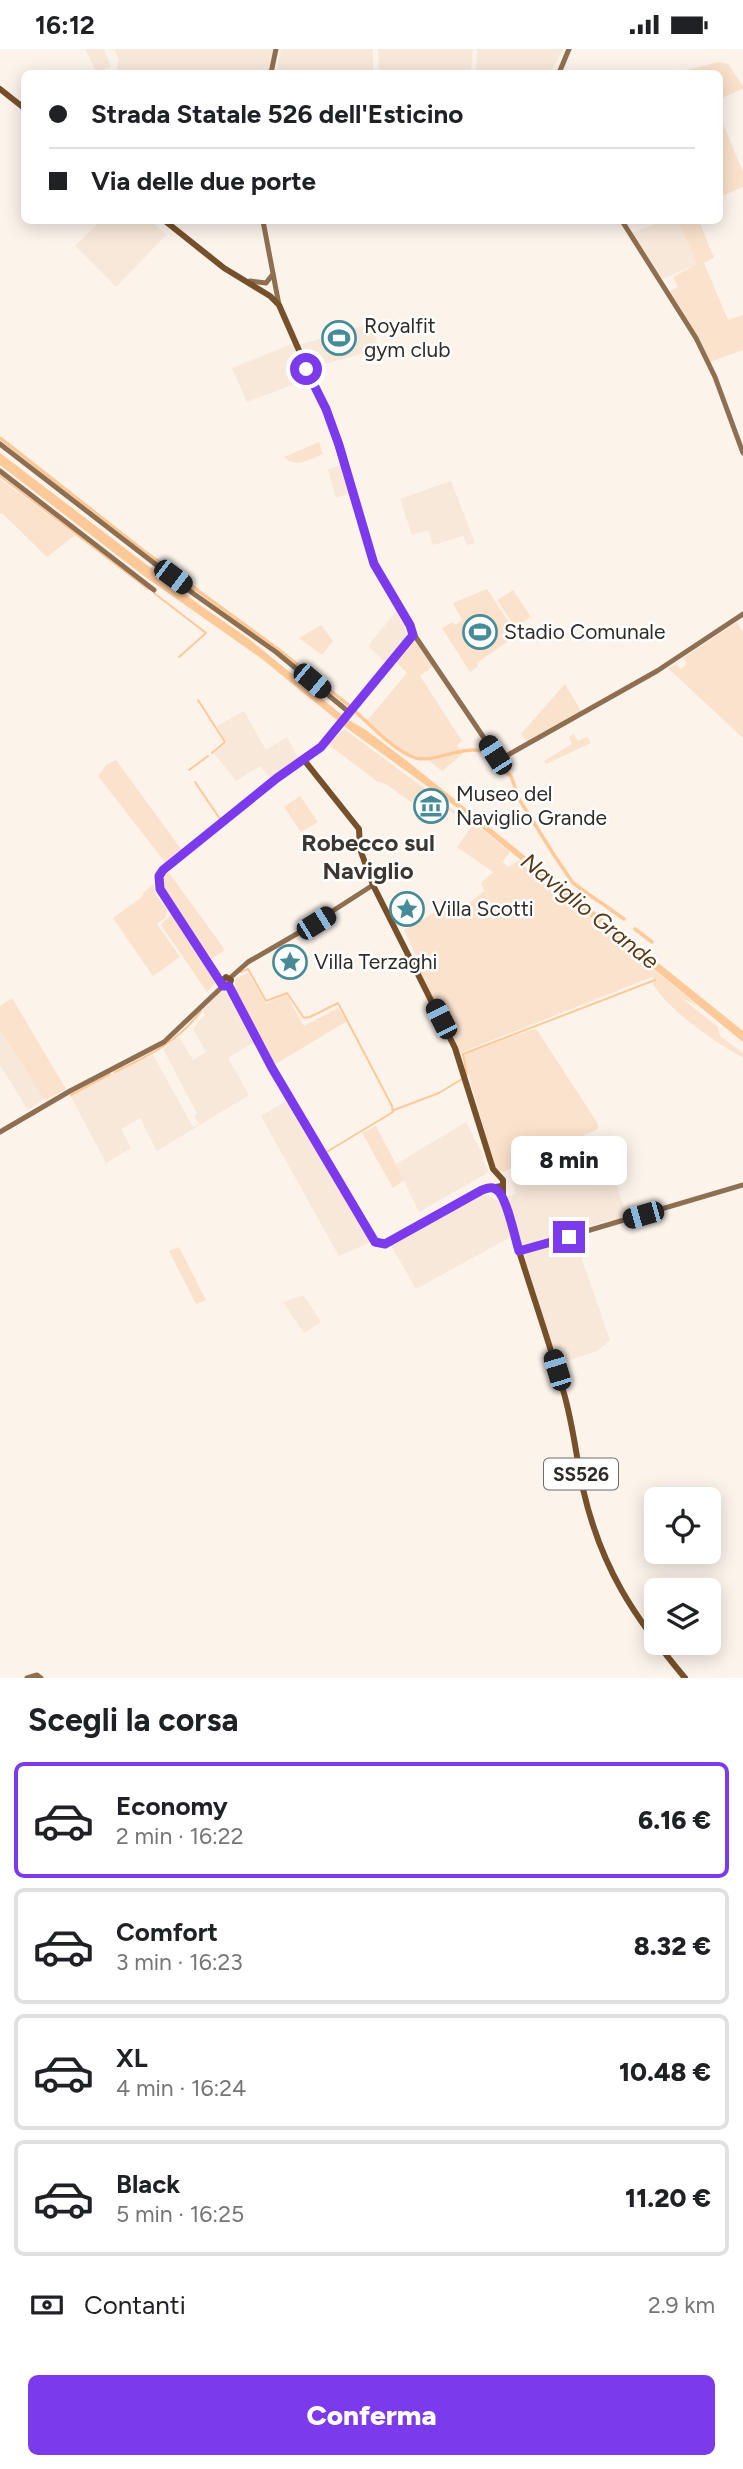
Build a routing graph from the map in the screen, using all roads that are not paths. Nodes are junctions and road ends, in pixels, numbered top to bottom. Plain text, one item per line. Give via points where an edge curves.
1 (276, 49) edge
2 (569, 49) edge
3 (272, 70) edge
4 (560, 70) edge
5 (0, 89) edge
6 (21, 106) edge
7 (169, 224) edge
8 (263, 224) edge
9 (624, 224) edge
10 (273, 274) junction
11 (240, 279) junction
12 (276, 288) junction
13 (269, 294) junction
14 (279, 305) junction
15 (0, 444) edge
16 (743, 453) edge
17 (0, 471) edge
18 (154, 590) dead end
19 (743, 614) edge
20 (413, 633) junction
21 (349, 714) junction
22 (312, 754) junction
23 (304, 760) junction
24 (310, 767) junction
25 (373, 885) junction
26 (230, 978) joint
27 (225, 984) junction
28 (0, 1132) edge
29 (493, 1182) junction
30 (743, 1185) edge
31 (519, 1251) junction
32 (27, 1678) edge
33 (41, 1678) edge
34 (685, 1678) edge

1 - 3 street
2 - 4 street
5 - 6 main road
7 - 11 main road
8 - 10 street
9 - 16 street via 711,368
10 - 11 street via 262,284
10 - 12 street
10 - 13 street
11 - 13 main road
12 - 13 street
12 - 14 street
13 - 14 main road
14 - 20 main road via 331,423 369,550
15 - 21 street via 276,652
17 - 18 street
19 - 20 street via 606,701 498,759
20 - 21 main road
21 - 22 main road
22 - 23 main road
22 - 24 main road
23 - 24 main road
23 - 27 main road via 200,839 163,870 158,882
24 - 25 main road, SS526 via 359,831 360,849
25 - 26 street via 248,962
25 - 29 main road, SS526 via 456,1048
26 - 27 main road via 232,982
27 - 28 street via 164,1042
27 - 29 main road via 379,1245
29 - 31 main road, SS526 via 503,1198
30 - 31 street
31 - 34 main road, SS526 via 564,1392 584,1490 605,1559 644,1628
32 - 33 street

